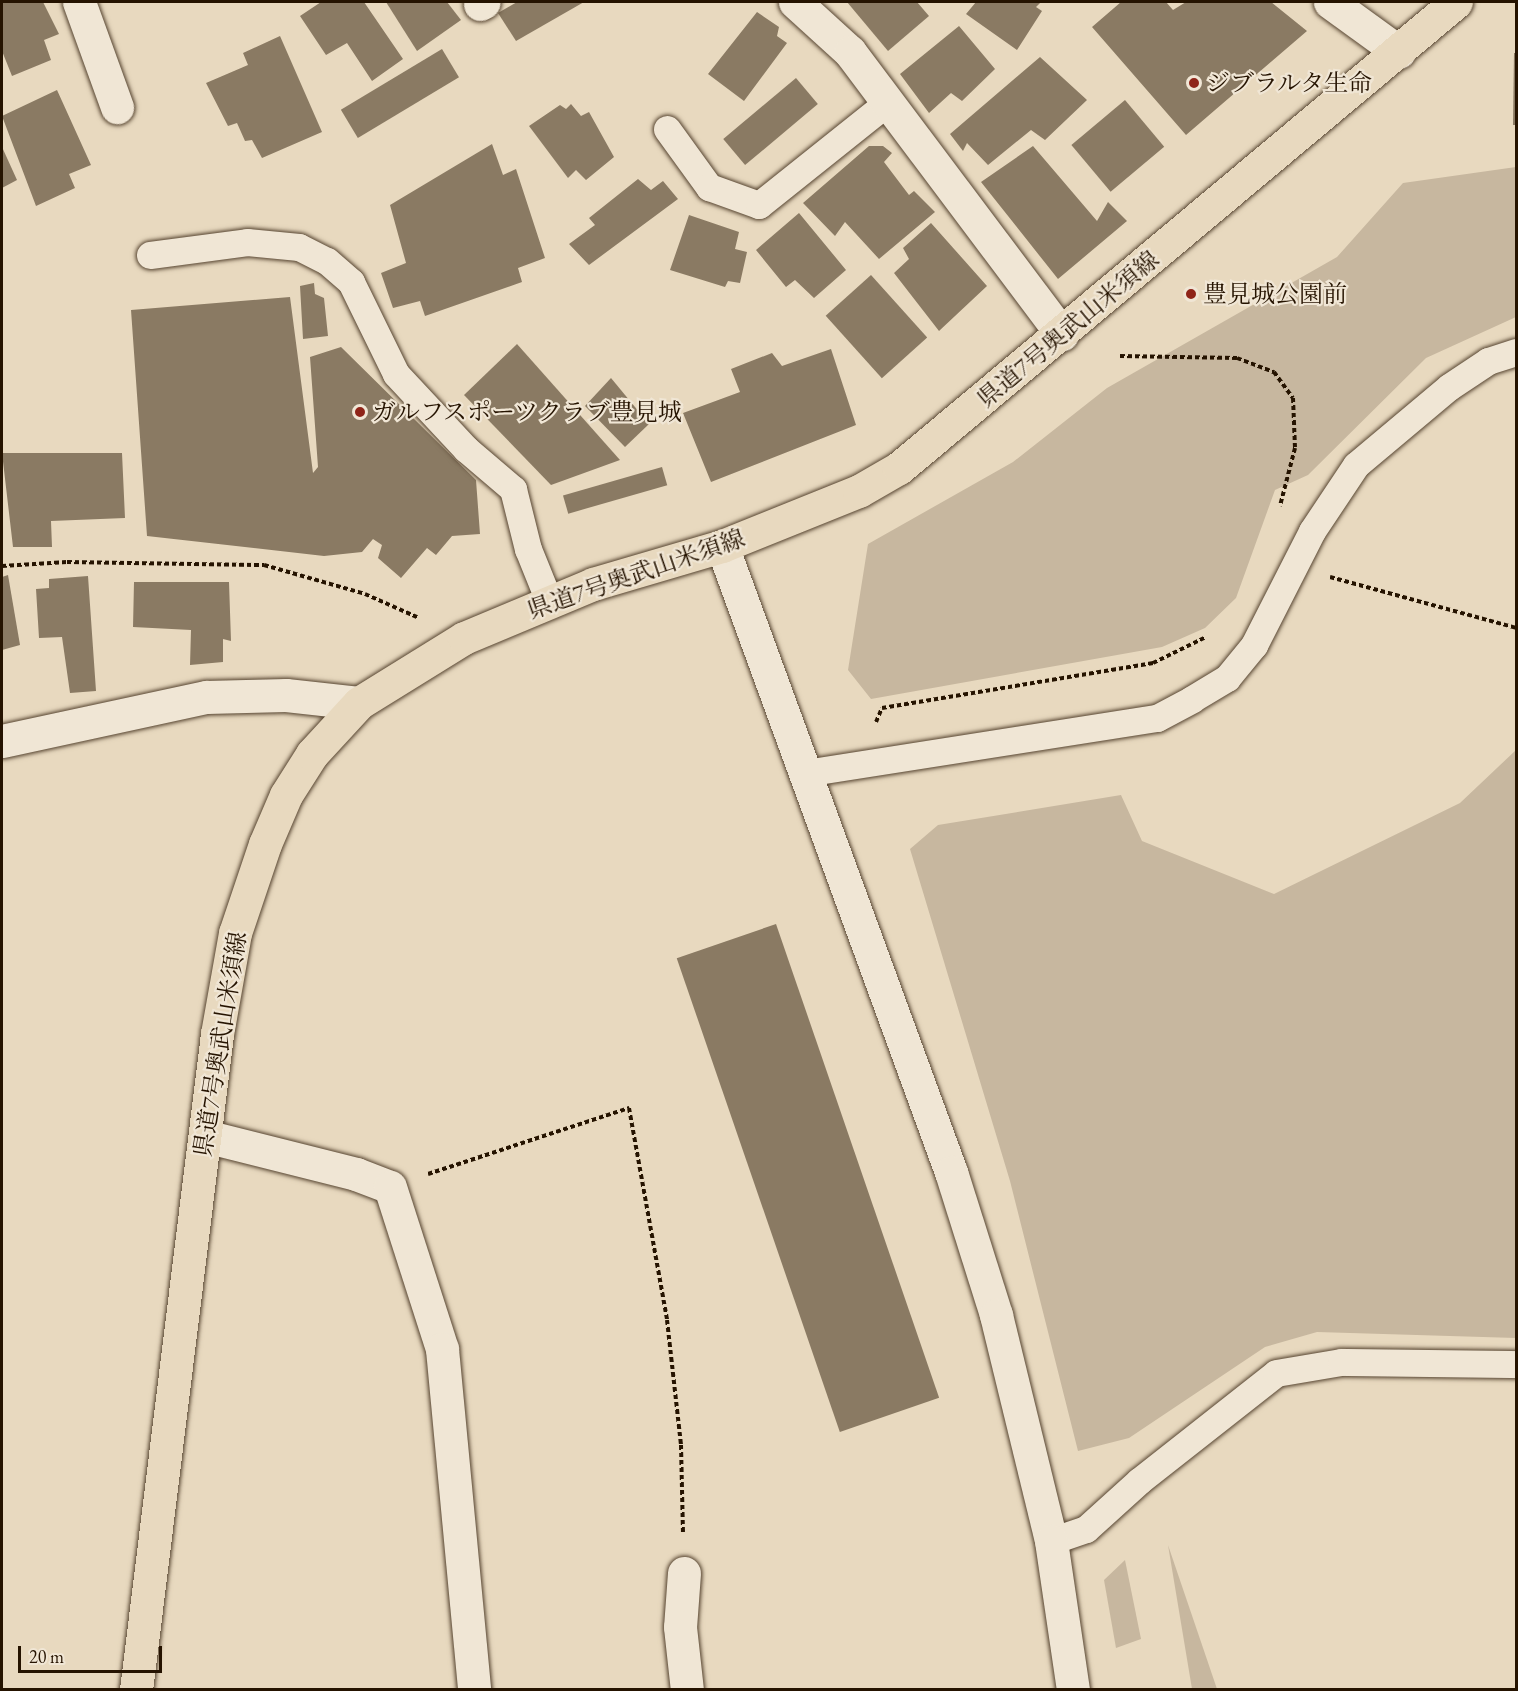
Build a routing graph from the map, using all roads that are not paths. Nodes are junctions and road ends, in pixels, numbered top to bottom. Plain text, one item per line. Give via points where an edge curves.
1 (79, 2) edge
2 (795, 2) edge
3 (1330, 2) edge
4 (1456, 2) edge
5 (1399, 52) junction
6 (888, 102) junction
7 (117, 107) dead end
8 (667, 129) dead end
9 (150, 255) dead end
10 (1062, 334) junction
11 (1516, 352) edge
12 (722, 546) junction
13 (549, 601) junction
14 (359, 703) junction
15 (2, 741) edge
16 (805, 773) junction
17 (205, 1136) junction
18 (1516, 1364) edge
19 (1051, 1541) junction
20 (684, 1574) road end
21 (136, 1689) edge
22 (474, 1689) edge
23 (687, 1689) edge
24 (1073, 1689) edge

1 - 7 street
2 - 6 street via 850,52
3 - 5 street
4 - 5 main road, 県道7号奥武山米須線
5 - 10 main road, 県道7号奥武山米須線
6 - 8 lane via 759,205 708,187
6 - 10 street
9 - 13 lane via 247,243 299,247 327,261 351,282 396,374 466,448 513,489 528,549
10 - 12 main road, 県道7号奥武山米須線 via 899,468 860,491
11 - 16 lane via 1488,361 1449,387 1356,465 1329,501 1254,645 1227,678 1156,718
12 - 13 main road, 県道7号奥武山米須線
12 - 16 street
13 - 14 main road, 県道7号奥武山米須線 via 464,638
14 - 15 street via 286,695 206,698
14 - 17 main road, 県道7号奥武山米須線 via 312,754 286,795 265,844 235,933 217,1034
16 - 19 street via 951,1172 996,1315
17 - 21 main road, 県道7号奥武山米須線
17 - 22 street via 356,1174 390,1187 442,1350
18 - 19 lane via 1341,1362 1276,1373 1138,1481 1086,1530
19 - 24 street
20 - 23 street via 680,1627

